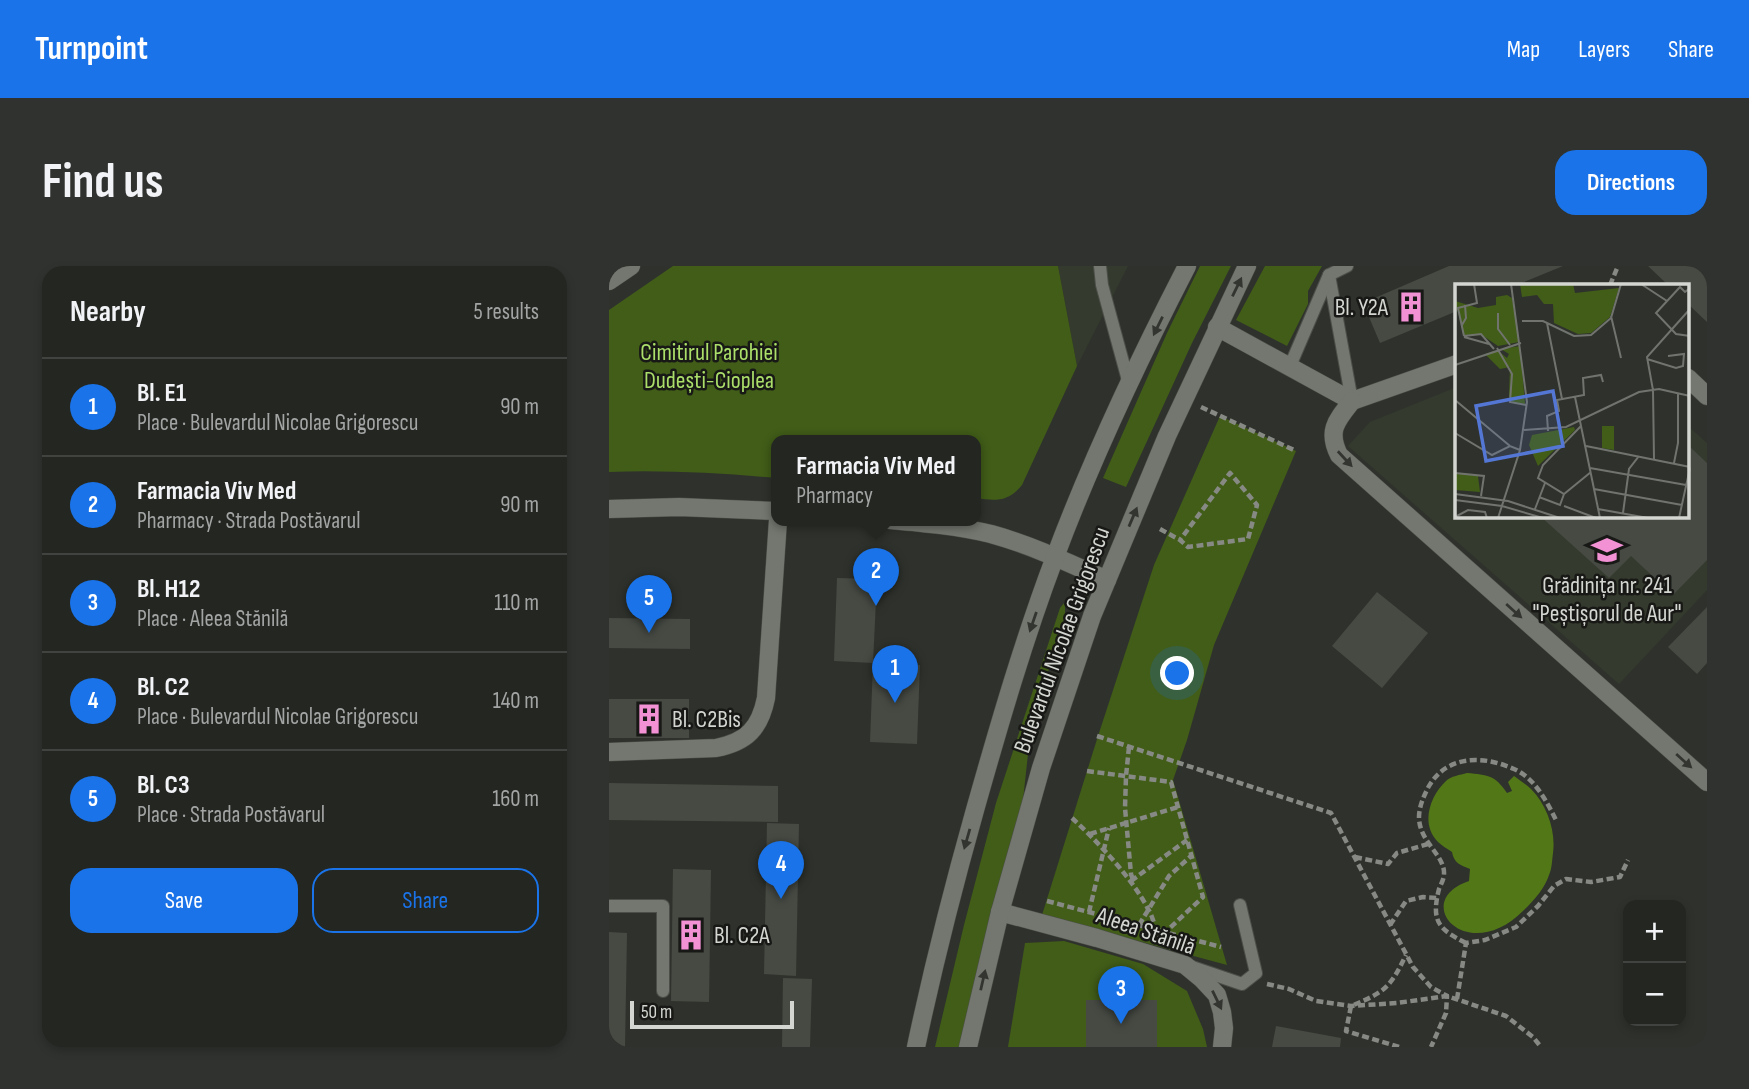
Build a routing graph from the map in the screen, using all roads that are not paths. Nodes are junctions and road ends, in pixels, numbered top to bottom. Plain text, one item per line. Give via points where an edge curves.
1 (631, 266) edge
2 (1100, 266) edge
3 (1187, 266) edge
4 (1247, 266) edge
5 (1347, 266) edge
6 (1329, 275) junction
7 (609, 281) edge
8 (1217, 327) junction
9 (1455, 365) edge
10 (1290, 366) junction
11 (1689, 379) edge
12 (1129, 385) junction
13 (1707, 396) edge
14 (1352, 401) junction
15 (609, 509) edge
16 (771, 511) edge
17 (778, 526) edge
18 (943, 526) edge
19 (1055, 557) junction
20 (1107, 580) junction
21 (609, 752) edge
22 (1707, 782) edge
23 (1240, 905) dead end
24 (609, 906) edge
25 (1000, 912) junction
26 (1185, 965) junction
27 (663, 991) dead end
28 (916, 1047) edge
29 (968, 1047) edge
30 (1223, 1047) edge

1 - 7 street
2 - 12 lane
3 -> 12 street, Bulevardul Nicolae Grigorescu
8 -> 4 street, Bulevardul Nicolae Grigorescu
5 - 6 lane
6 - 10 lane
6 - 14 lane
8 - 10 street
20 -> 8 street, Bulevardul Nicolae Grigorescu
9 - 14 street
10 - 14 street
11 - 13 street
12 - 19 street, Bulevardul Nicolae Grigorescu
14 -> 22 street via 1334,429 1332,441 1339,455
15 - 16 street
17 - 21 street via 765,698 755,727 732,745 716,748
18 - 19 street via 994,535
19 - 20 street
19 -> 28 street, Bulevardul Nicolae Grigorescu via 991,752
20 - 25 street, Bulevardul Nicolae Grigorescu via 1041,768
23 - 26 lane via 1256,973 1243,984
24 - 27 lane via 663,906
25 - 26 street, Aleea Stănilă
29 -> 25 street, Bulevardul Nicolae Grigorescu
26 -> 30 street, Aleea Stănilă via 1217,995

